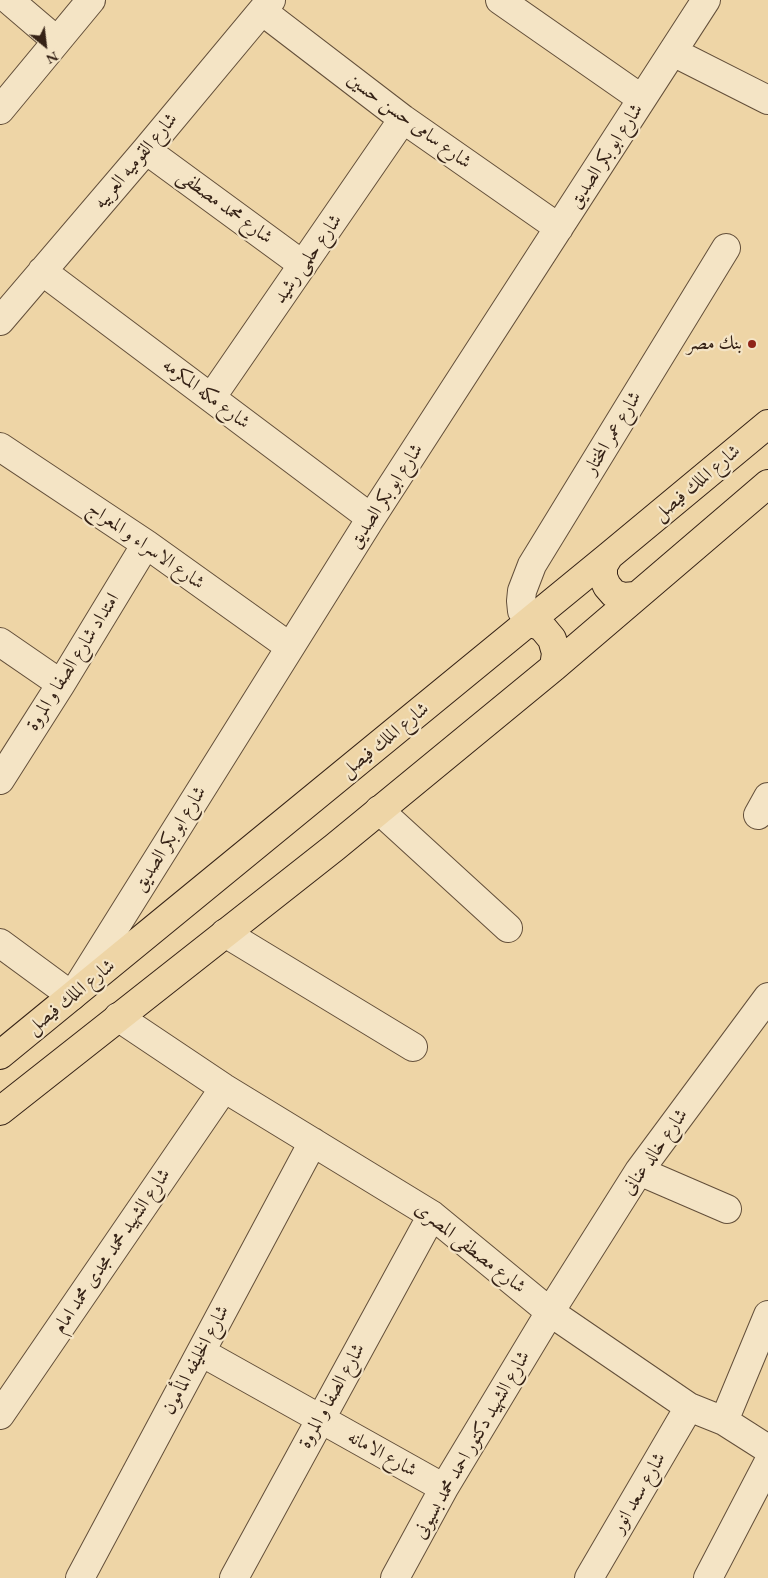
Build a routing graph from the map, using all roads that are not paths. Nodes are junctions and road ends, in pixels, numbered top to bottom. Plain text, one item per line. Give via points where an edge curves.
1 (9, 0) edge
2 (91, 0) edge
3 (500, 0) edge
4 (706, 0) edge
5 (266, 5) edge
6 (57, 41) junction
7 (672, 52) junction
8 (642, 99) junction
9 (768, 100) edge
10 (0, 110) edge
11 (404, 119) junction
12 (146, 150) junction
13 (559, 228) junction
14 (726, 248) dead end
15 (303, 265) junction
16 (42, 271) junction
17 (0, 321) edge
18 (211, 398) junction
19 (768, 424) edge
20 (0, 447) edge
21 (768, 484) edge
22 (371, 518) junction
23 (146, 544) junction
24 (609, 556) junction
25 (635, 596) junction
26 (529, 622) junction
27 (0, 642) edge
28 (290, 647) junction
29 (554, 667) junction
30 (61, 684) junction
31 (0, 780) edge
32 (379, 810) junction
33 (508, 928) dead end
34 (224, 933) junction
35 (0, 943) edge
36 (72, 996) junction
37 (768, 997) edge
38 (118, 1017) junction
39 (413, 1047) dead end
40 (0, 1055) edge
41 (224, 1088) junction
42 (0, 1111) edge
43 (312, 1142) junction
44 (639, 1171) junction
45 (727, 1209) dead end
46 (432, 1215) junction
47 (550, 1312) junction
48 (768, 1315) edge
49 (201, 1352) junction
50 (689, 1407) junction
51 (0, 1415) edge
52 (320, 1419) junction
53 (724, 1421) junction
54 (768, 1449) edge
55 (768, 1463) edge
56 (444, 1488) junction
57 (80, 1578) edge
58 (234, 1578) edge
59 (395, 1578) edge
60 (589, 1578) edge
61 (708, 1578) edge

1 - 6 street
2 - 6 street
3 - 8 street
4 - 7 street, شارع ابو بكر الصديق
5 - 11 street, شارع سامى حسن حسين
5 - 12 street, شارع القوميه العربيه
6 - 10 street
7 - 8 street, شارع ابو بكر الصديق
7 - 9 street
8 - 13 street, شارع ابو بكر الصديق
11 - 13 street, شارع سامى حسن حسين
11 - 15 street, شارع حلمى رشيد
12 - 15 street, شارع محمد مصطفى
12 - 16 street, شارع القوميه العربيه
13 - 22 street, شارع ابو بكر الصديق
14 - 26 street, شارع عمر المختار via 532,565 521,601 522,611
15 - 18 street, شارع حلمى رشيد
16 - 17 street, شارع القوميه العربيه
16 - 18 street, شارع مكه المكرمه
18 - 22 street, شارع مكه المكرمه
19 - 24 main road, شارع الملك فيصل
20 - 23 street, شارع الاسراء و المعراج
21 - 25 main road
22 - 28 street, شارع ابو بكر الصديق
23 - 28 street, شارع الاسراء و المعراج
23 - 30 street, امتداد شارع الصفا و المروة
24 - 25 main road via 603,566 602,577 607,586 614,594
24 - 26 main road, شارع الملك فيصل
25 - 29 main road
26 - 29 main road via 542,627 552,639 556,653
26 - 36 main road, شارع الملك فيصل
27 - 30 street
28 - 36 street, شارع ابو بكر الصديق
29 - 32 main road
30 - 31 street, امتداد شارع الصفا و المروة
32 - 33 street
32 - 34 main road
34 - 38 main road
34 - 39 street
35 - 36 street
36 - 40 main road, شارع الملك فيصل
37 - 44 street, شارع خالد عنانى
38 - 41 street, شارع مصطفى المصرى
38 - 42 main road
41 - 43 street, شارع مصطفى المصرى
41 - 51 street, شارع الشهيد محمد مجدى محمد امام
43 - 46 street, شارع مصطفى المصرى
43 - 49 street, شارع الخليفه المأمون
44 - 45 street
44 - 47 street, شارع خالد عنانى
46 - 47 street, شارع مصطفى المصرى
46 - 52 street, شارع الصفا و المروة
47 - 50 street, شارع مصطفى المصرى
47 - 56 street, شارع الشهيد دكتور احمد محمد بسيونى
48 - 53 street
49 - 52 street, شارع الامانه
49 - 57 street, شارع الخليفه المأمون
50 - 53 street, شارع مصطفى المصرى
50 - 60 street, شارع سعد انور
52 - 56 street, شارع الامانه
52 - 58 street, شارع الصفا و المروة
53 - 54 street, شارع مصطفى المصرى
55 - 61 street
56 - 59 street, شارع الشهيد دكتور احمد محمد بسيونى

